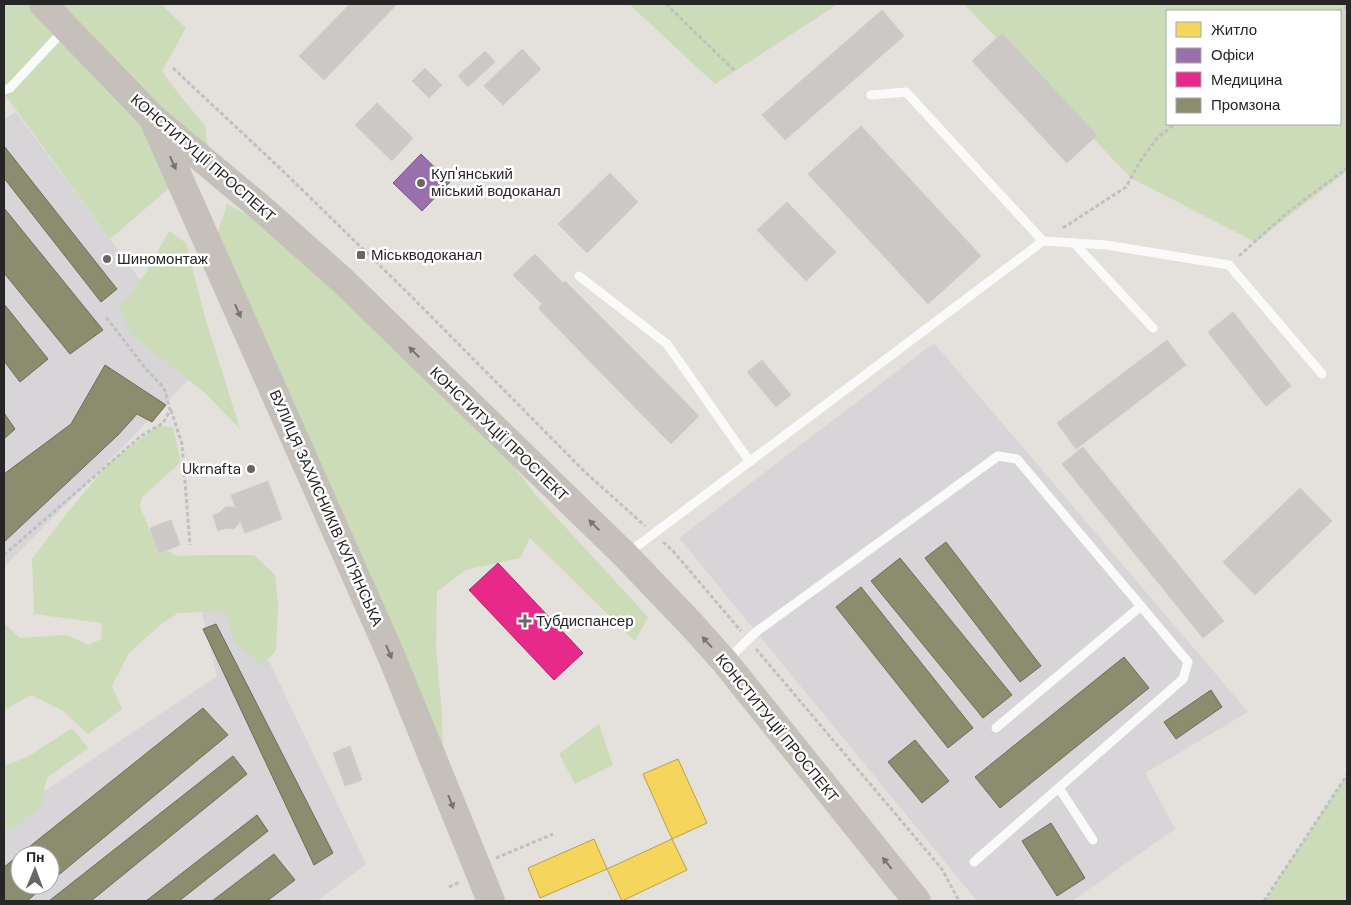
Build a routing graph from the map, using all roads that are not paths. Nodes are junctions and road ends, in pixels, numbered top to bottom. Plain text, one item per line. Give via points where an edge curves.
1 (43, 4) edge
2 (66, 28) junction
3 (4, 90) edge
4 (871, 95) dead end
5 (153, 118) junction
6 (1043, 241) junction
7 (1074, 243) junction
8 (579, 276) dead end
9 (1153, 328) dead end
10 (1322, 374) dead end
11 (750, 462) junction
12 (625, 555) junction
13 (1141, 606) junction
14 (725, 662) junction
15 (996, 728) dead end
16 (1059, 788) junction
17 (1093, 840) dead end
18 (974, 862) dead end
19 (491, 901) edge
20 (917, 901) edge

1 - 2 main road, КОНСТИТУЦІЇ ПРОСПЕКТ
2 - 3 lane via 10,88
2 - 5 main road, КОНСТИТУЦІЇ ПРОСПЕКТ
4 - 6 lane via 906,92
12 -> 5 main road, КОНСТИТУЦІЇ ПРОСПЕКТ via 342,280
5 -> 19 main road, ВУЛИЦЯ ЗАХИСНИКІВ КУП'ЯНСЬКА via 390,653
6 - 7 lane
6 - 11 lane
7 - 9 lane
7 - 10 lane via 1106,245 1229,265
8 - 11 lane via 666,344
11 - 12 lane
14 -> 12 main road, КОНСТИТУЦІЇ ПРОСПЕКТ
13 - 14 lane via 1017,459 998,456 756,632
13 - 15 lane
13 - 16 lane via 1188,662 1183,679
20 -> 14 main road, КОНСТИТУЦІЇ ПРОСПЕКТ
16 - 17 lane
16 - 18 lane

